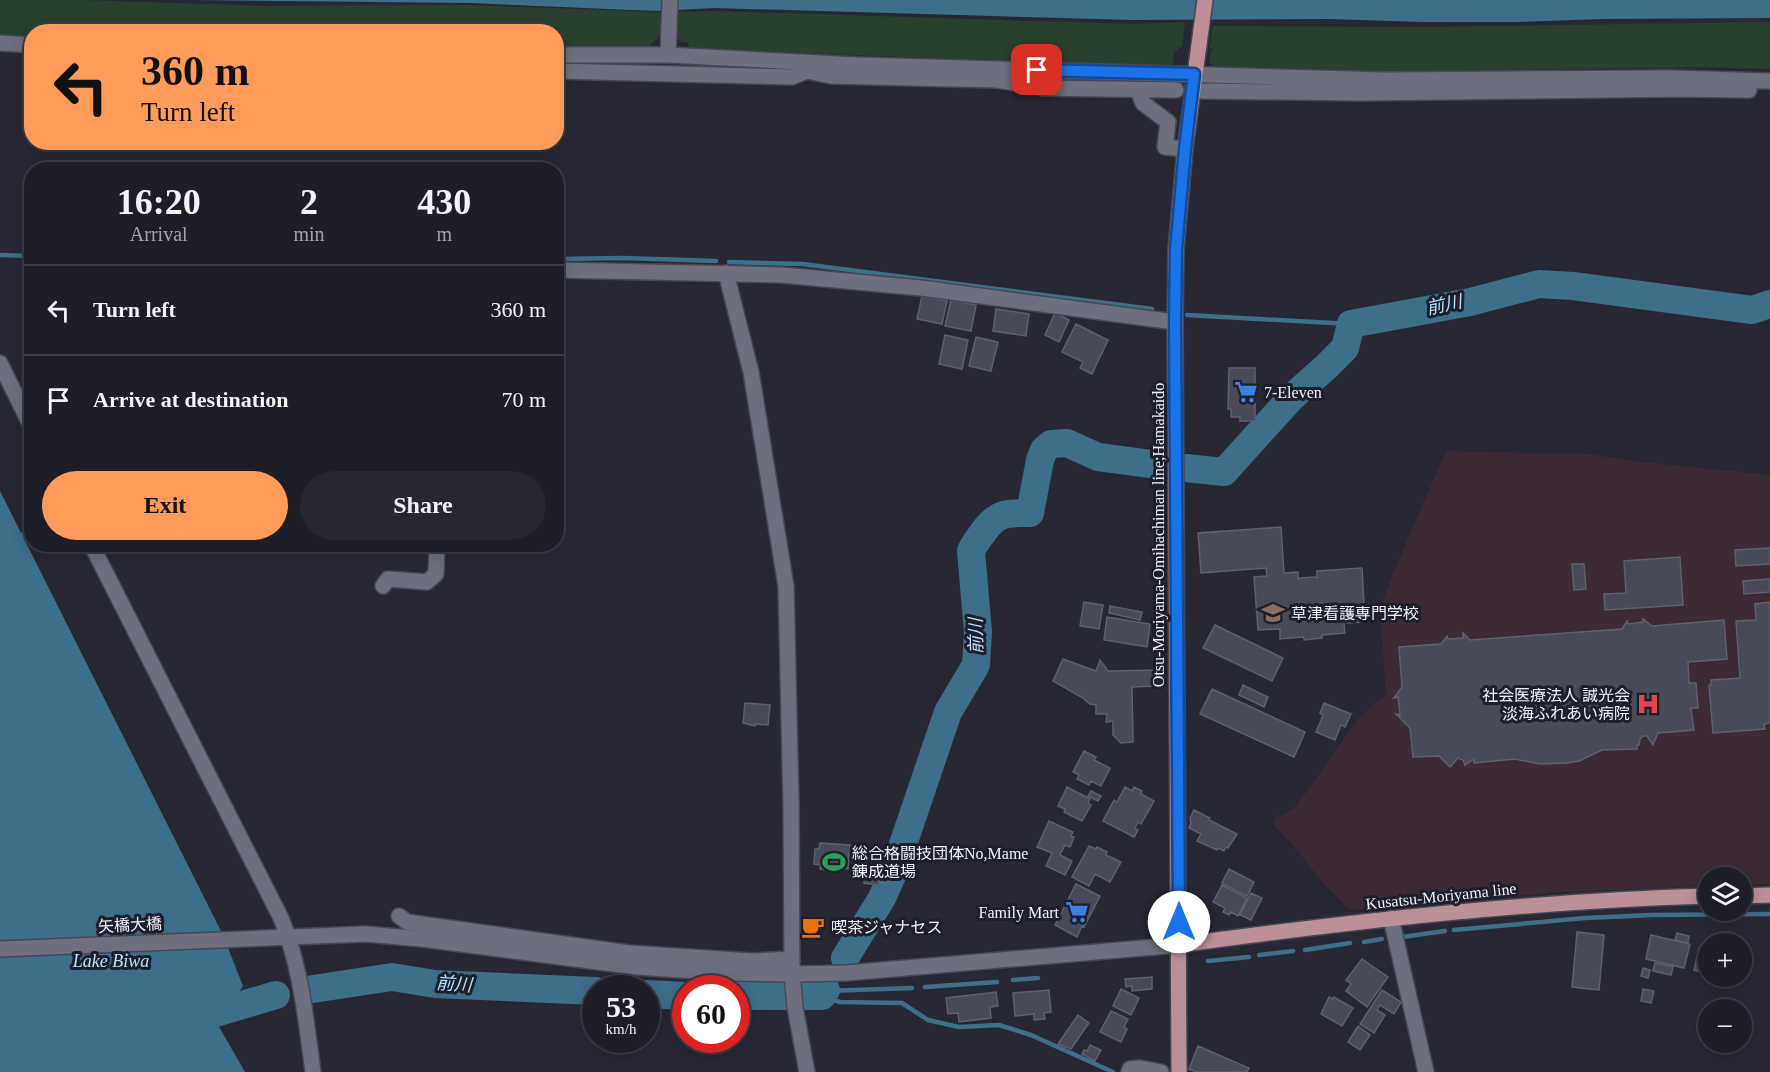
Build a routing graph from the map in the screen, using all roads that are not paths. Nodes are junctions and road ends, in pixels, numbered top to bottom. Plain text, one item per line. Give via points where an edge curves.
1 (670, 0) edge
2 (1205, 0) edge
3 (0, 43) edge
4 (24, 44) edge
5 (564, 55) edge
6 (669, 55) junction
7 (807, 67) junction
8 (564, 71) edge
9 (1194, 74) junction
10 (1770, 81) edge
11 (1540, 85) junction
12 (1450, 86) junction
13 (1138, 90) junction
14 (1176, 90) dead end
15 (1203, 91) dead end
16 (1770, 91) edge
17 (1185, 149) junction
18 (564, 270) edge
19 (726, 273) junction
20 (1175, 322) junction
21 (0, 363) edge
22 (24, 412) edge
23 (95, 552) edge
24 (437, 552) edge
25 (383, 586) dead end
26 (1770, 895) edge
27 (1698, 896) edge
28 (1752, 896) edge
29 (399, 916) dead end
30 (1391, 918) junction
31 (289, 936) junction
32 (1179, 945) junction
33 (0, 949) edge
34 (792, 973) junction
35 (313, 1072) edge
36 (807, 1072) edge
37 (1128, 1072) edge
38 (1161, 1072) edge
39 (1179, 1072) edge
40 (1426, 1072) edge

1 - 6 street
2 - 9 main road, Otsu-Moriyama-Omihachiman line;Hamakaido
3 - 4 street
5 - 6 street
6 - 7 street
7 - 8 street via 792,77
7 - 9 street
7 - 13 street via 831,76 997,80 1043,88
9 - 12 street
9 - 17 main road, Otsu-Moriyama-Omihachiman line;Hamakaido
10 - 11 street via 1669,78
11 - 12 street
11 - 16 street
12 - 15 street via 1360,93
13 - 14 street
13 - 17 street via 1143,103 1168,122 1165,147
17 - 20 main road, Otsu-Moriyama-Omihachiman line;Hamakaido via 1176,249
18 - 19 street
19 - 20 street via 921,288
19 - 34 street via 751,372 786,586
20 - 32 main road, Otsu-Moriyama-Omihachiman line;Hamakaido
21 - 22 street
23 - 31 street
24 - 25 street via 436,574 427,582 388,579
26 - 28 main road
27 - 30 main road, Kusatsu-Moriyama line via 1630,898
29 - 34 street via 407,922 629,952 752,961
30 - 32 main road, Kusatsu-Moriyama line
30 - 40 street
31 - 33 street, 矢橋大橋
31 - 34 street, 矢橋大橋 via 366,934 636,967
31 - 35 street
32 - 34 street via 846,973
32 - 39 main road, Otsu-Moriyama-Omihachiman line;Hamakaido
34 - 36 street
37 - 38 street via 1140,1068

